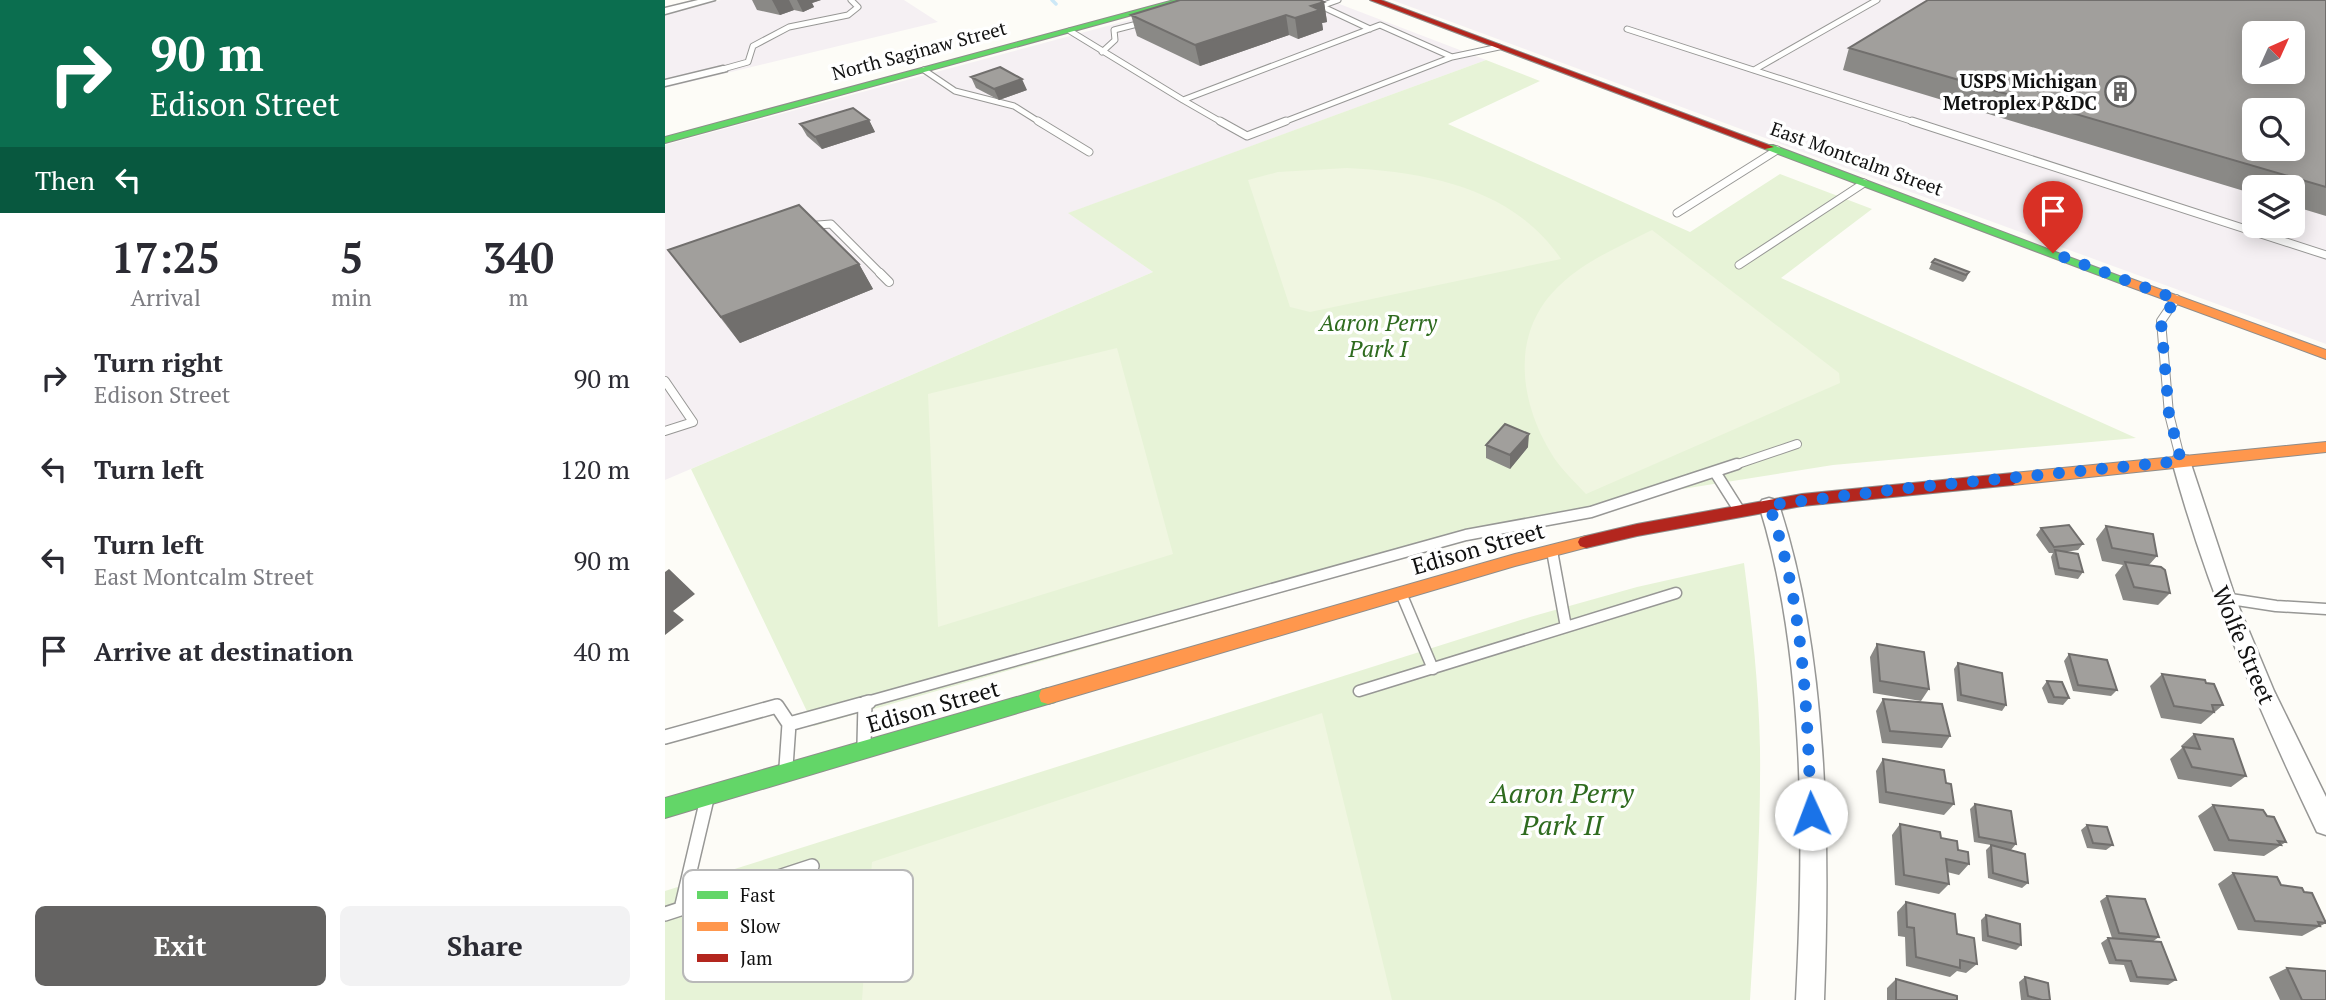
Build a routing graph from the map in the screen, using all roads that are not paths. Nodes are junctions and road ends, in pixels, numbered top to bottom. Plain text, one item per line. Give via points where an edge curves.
1 (710, 0) edge
2 (851, 0) edge
3 (1183, 0) edge
4 (1338, 0) edge
5 (1374, 0) edge
6 (1858, 0) edge
7 (1874, 2) edge
8 (1313, 3) edge
9 (1321, 6) junction
10 (665, 11) edge
11 (1150, 20) edge
12 (1370, 29) junction
13 (1627, 29) dead end
14 (1070, 31) junction
15 (1499, 47) junction
16 (1102, 52) junction
17 (1452, 57) junction
18 (723, 69) joint
19 (923, 70) junction
20 (1754, 70) junction
21 (665, 83) edge
22 (1182, 100) junction
23 (665, 140) edge
24 (1777, 150) junction
25 (1090, 152) dead end
26 (1864, 183) junction
27 (1678, 213) dead end
28 (796, 228) edge
29 (2326, 255) edge
30 (1739, 265) dead end
31 (889, 282) dead end
32 (2176, 299) junction
33 (2326, 355) edge
34 (665, 381) edge
35 (665, 431) edge
36 (1797, 444) dead end
37 (2326, 447) edge
38 (2181, 461) junction
39 (1715, 472) junction
40 (1769, 505) junction
41 (1739, 510) junction
42 (1552, 550) junction
43 (1401, 593) junction
44 (1676, 593) dead end
45 (2223, 598) junction
46 (2326, 609) edge
47 (1566, 627) junction
48 (1433, 668) junction
49 (1359, 691) dead end
50 (865, 703) junction
51 (789, 724) junction
52 (665, 737) edge
53 (864, 750) junction
54 (785, 773) junction
55 (708, 796) junction
56 (665, 808) edge
57 (2326, 823) edge
58 (812, 866) dead end
59 (690, 870) edge
60 (800, 870) edge
61 (683, 901) edge
62 (681, 909) joint
63 (665, 914) edge
64 (1810, 1000) edge

1 - 10 street
2 - 18 lane via 858,7 848,15 789,27 753,46 748,62
3 - 14 street, North Saginaw Street
4 - 9 lane
5 - 15 street, East Montcalm Street
6 - 7 lane
7 - 20 lane
8 - 9 lane
9 - 12 lane
11 - 16 lane via 1114,30 1115,40
12 - 17 lane via 1380,25
12 - 22 lane
13 - 20 lane
14 - 16 lane
14 - 19 street, North Saginaw Street
15 - 17 lane
15 - 24 street, East Montcalm Street
16 - 22 lane
17 - 22 lane via 1247,136
18 - 21 street
19 - 23 street, North Saginaw Street
19 - 25 lane via 955,91 1014,106
20 - 29 lane
24 - 26 street, East Montcalm Street
24 - 27 lane
26 - 30 lane
26 - 32 street, East Montcalm Street
28 - 31 lane via 831,224
32 - 33 street, East Montcalm Street
32 - 38 lane via 2161,321 2169,414
34 - 35 lane via 693,422
36 - 39 lane
37 - 38 street, Edison Street
38 - 40 street, Edison Street
38 - 45 street, Wolfe Street
39 - 41 lane
39 - 50 lane via 1591,512 1466,535
40 - 41 street, Edison Street
40 - 64 street via 1790,587 1807,730 1813,906
41 - 42 street, Edison Street
42 - 43 street, Edison Street
42 - 47 lane
43 - 48 lane
43 - 53 street, Edison Street
44 - 47 lane
45 - 46 lane
45 - 57 street, Wolfe Street
47 - 48 lane
48 - 49 lane
50 - 51 lane
50 - 53 lane
51 - 52 lane via 777,706
51 - 54 lane
53 - 54 street, Edison Street
54 - 55 street, Edison Street
55 - 56 street, Edison Street
55 - 59 lane
58 - 60 lane
61 - 62 lane
62 - 63 lane

